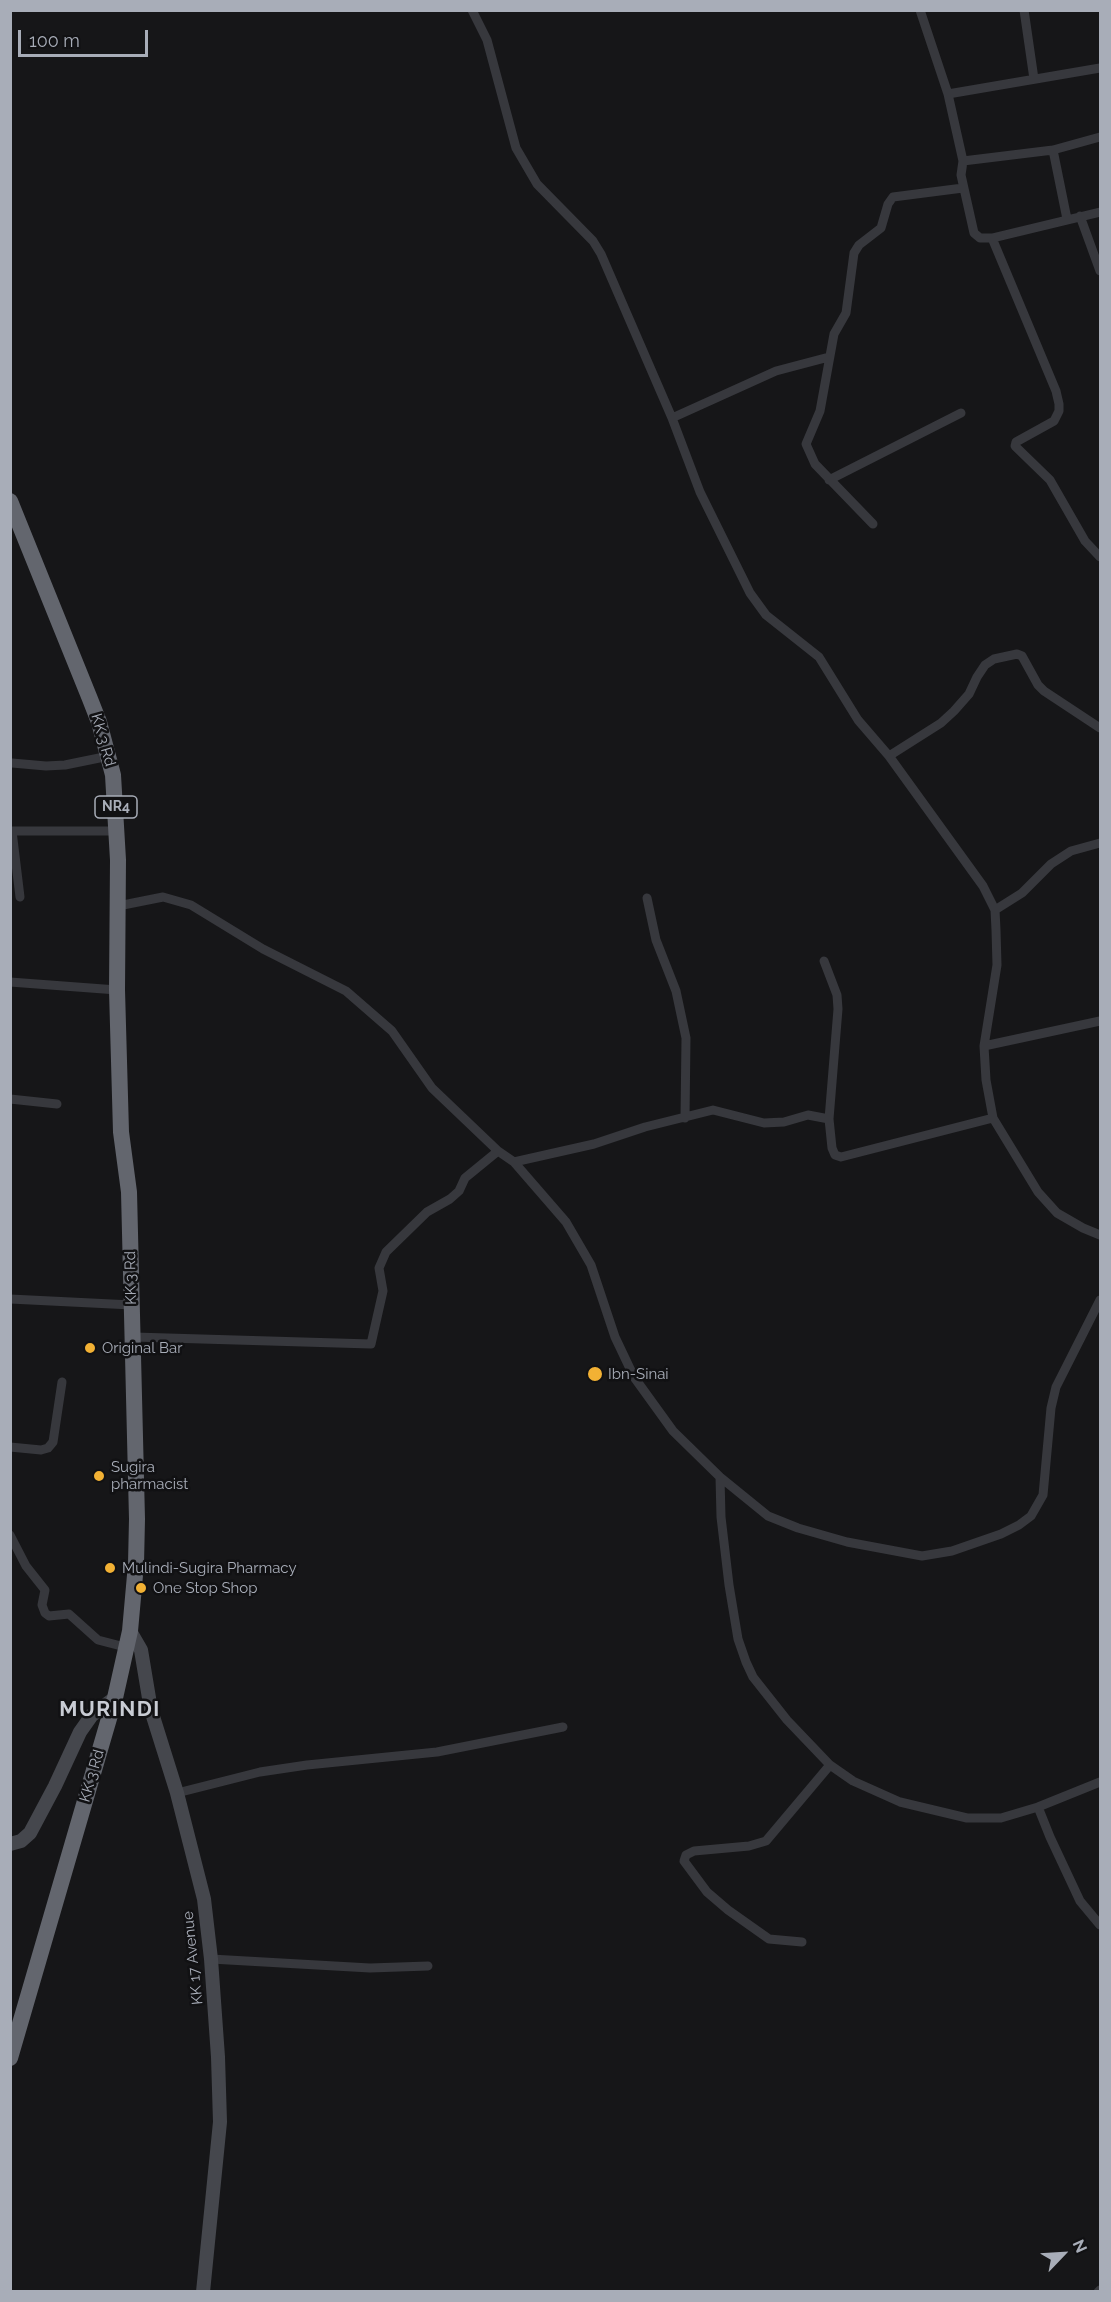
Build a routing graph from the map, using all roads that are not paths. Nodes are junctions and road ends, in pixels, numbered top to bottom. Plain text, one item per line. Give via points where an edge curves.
1 (472, 10) edge
2 (920, 10) edge
3 (1024, 10) edge
4 (1101, 68) edge
5 (1034, 78) junction
6 (948, 94) junction
7 (1101, 137) edge
8 (1053, 150) junction
9 (963, 161) junction
10 (963, 188) junction
11 (1101, 212) edge
12 (1080, 216) junction
13 (1067, 219) junction
14 (992, 238) junction
15 (1101, 271) edge
16 (829, 357) junction
17 (961, 413) dead end
18 (672, 418) junction
19 (829, 480) junction
20 (10, 501) edge
21 (873, 524) dead end
22 (1101, 557) edge
23 (1101, 728) edge
24 (109, 756) junction
25 (888, 756) junction
26 (12, 763) edge
27 (11, 831) edge
28 (117, 831) junction
29 (1101, 843) edge
30 (20, 897) dead end
31 (647, 898) dead end
32 (118, 906) junction
33 (995, 910) junction
34 (824, 961) dead end
35 (10, 982) edge
36 (117, 990) junction
37 (1101, 1021) edge
38 (984, 1046) junction
39 (10, 1099) edge
40 (57, 1104) dead end
41 (685, 1118) junction
42 (993, 1118) junction
43 (829, 1119) junction
44 (498, 1151) junction
45 (514, 1162) junction
46 (1101, 1235) edge
47 (10, 1299) edge
48 (1101, 1300) edge
49 (132, 1305) junction
50 (134, 1337) junction
51 (62, 1382) dead end
52 (10, 1447) edge
53 (720, 1477) junction
54 (10, 1535) edge
55 (128, 1639) junction
56 (115, 1698) junction
57 (563, 1727) dead end
58 (830, 1765) junction
59 (1101, 1782) edge
60 (177, 1793) junction
61 (1038, 1807) junction
62 (10, 1844) edge
63 (1101, 1925) edge
64 (802, 1942) dead end
65 (211, 1959) junction
66 (428, 1966) dead end
67 (10, 2058) edge
68 (203, 2292) edge

1 - 18 street via 487,40 516,148 537,184 602,254
2 - 6 street
3 - 5 street
4 - 5 street
5 - 6 street
6 - 9 street
7 - 8 street
8 - 9 street
8 - 13 street
9 - 10 street
10 - 14 street via 974,233 980,238
10 - 16 street via 891,199 881,228 854,253 846,313 834,334
11 - 12 street
12 - 13 street
12 - 15 street
13 - 14 street
14 - 22 street via 1059,404 1054,421 1015,446 1050,480 1085,541
16 - 18 street via 776,371
16 - 19 street via 820,411 806,444 815,464
17 - 19 street
18 - 25 street via 700,492 750,593 766,615 819,657 858,720
19 - 21 street
20 - 24 highway, KK 3 Rd / NR4 via 78,667
23 - 25 street via 1044,691 1017,654 985,665 954,711
24 - 26 street via 56,766
24 - 28 highway, KK 3 Rd / NR4
25 - 33 street via 966,860
27 - 28 street
27 - 30 street
28 - 32 highway, KK 3 Rd / NR4
29 - 33 street via 1071,851 1022,893
31 - 41 street via 686,1038
32 - 36 highway, KK 3 Rd / NR4
32 - 44 street via 163,897 191,905 263,949 346,991 392,1031 432,1088
33 - 38 street via 997,965
34 - 43 street via 838,1009
35 - 36 street
36 - 49 highway, KK 3 Rd / NR4
37 - 38 street
38 - 42 street
39 - 40 street
41 - 43 street via 713,1110 764,1123 808,1115
41 - 45 street
42 - 43 street via 841,1157 832,1148
42 - 46 street via 1038,1192 1057,1213
44 - 45 street
44 - 50 street via 465,1178 459,1191 427,1212 386,1252 379,1268 382,1291 371,1344
45 - 53 street via 552,1204 579,1243 634,1377 673,1431
47 - 49 street
48 - 53 street via 1056,1387 1043,1495 1031,1516 1001,1534 952,1551 922,1556 847,1542 768,1516
49 - 50 highway, KK 3 Rd / NR4
50 - 55 highway, KK 3 Rd / NR4 via 136,1564
51 - 52 street via 53,1442 40,1450
53 - 58 street via 729,1585 746,1662 786,1720
54 - 55 street via 26,1566 45,1590 45,1613 69,1614 98,1640
55 - 56 highway, KK 3 Rd / NR4
55 - 60 street, KK 17 Avenue via 141,1650 152,1710
56 - 62 street via 92,1715 80,1732 30,1833
56 - 67 highway, KK 3 Rd / NR4
57 - 60 street via 436,1752 260,1772
58 - 61 street via 853,1781 900,1802 968,1818 1001,1818
58 - 64 street via 766,1841 694,1851 684,1861 707,1892 769,1939
59 - 61 street
60 - 65 street, KK 17 Avenue via 204,1899
61 - 63 street via 1080,1902
65 - 66 street via 370,1968
65 - 68 street, KK 17 Avenue via 220,2122

